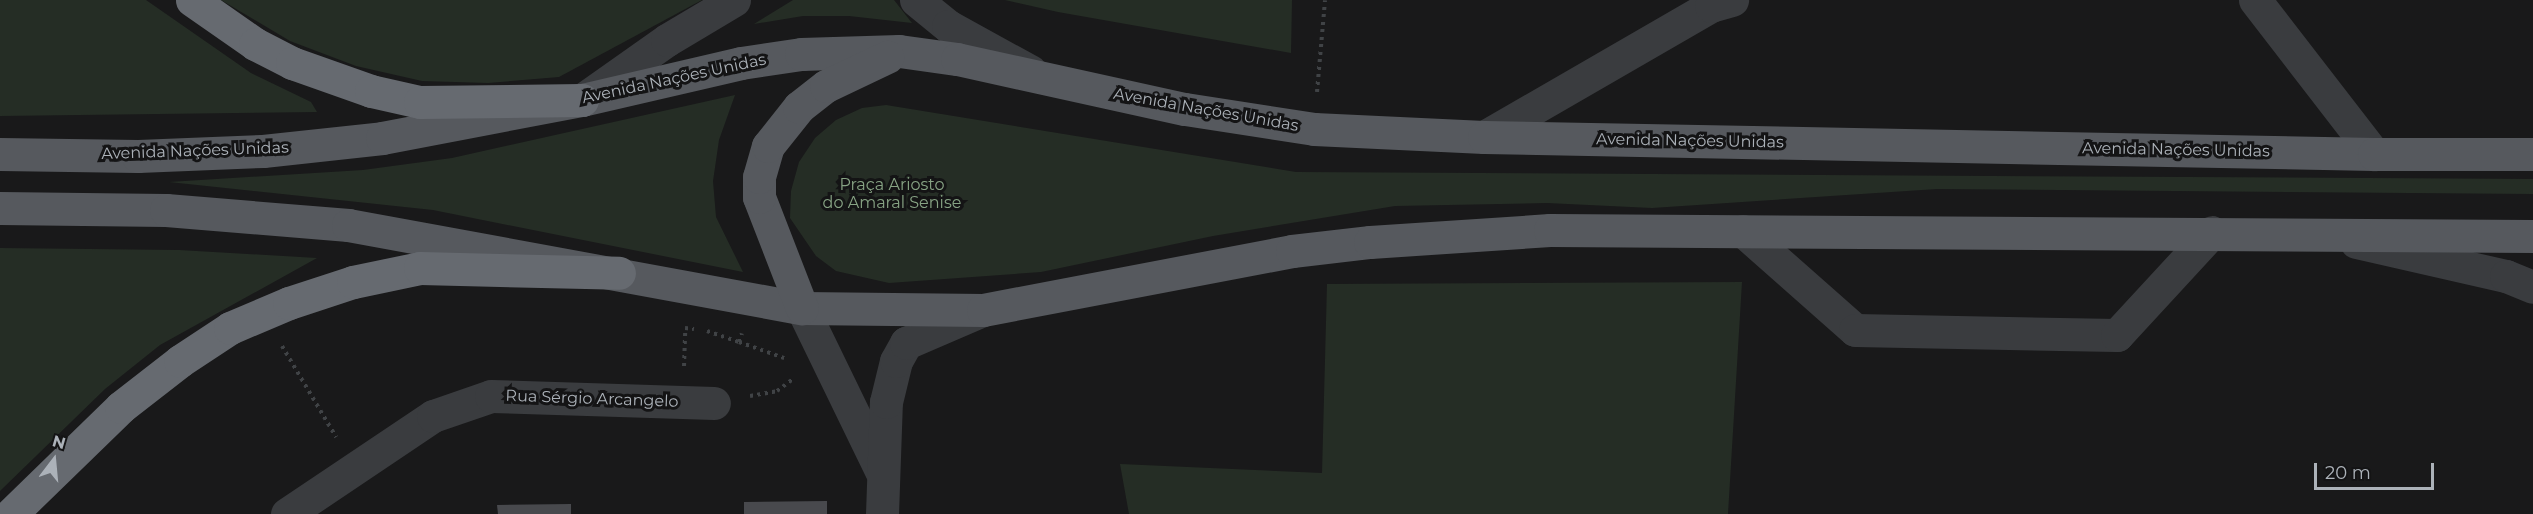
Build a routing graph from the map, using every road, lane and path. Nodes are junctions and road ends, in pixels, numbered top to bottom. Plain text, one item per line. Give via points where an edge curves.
1 (192, 0) edge
2 (734, 0) edge
3 (916, 0) edge
4 (1324, 0) edge
5 (1732, 0) edge
6 (2255, 0) edge
7 (899, 51) junction
8 (1044, 79) junction
9 (582, 100) junction
10 (1314, 129) junction
11 (1484, 137) junction
12 (2533, 153) edge
13 (0, 154) edge
14 (2374, 154) junction
15 (0, 208) edge
16 (1743, 231) junction
17 (2212, 232) junction
18 (2316, 233) junction
19 (2533, 236) edge
20 (619, 273) junction
21 (2524, 279) edge
22 (752, 298) junction
23 (802, 308) junction
24 (983, 310) junction
25 (674, 325) dead end
26 (685, 328) junction
27 (290, 338) dead end
28 (792, 379) dead end
29 (777, 391) dead end
30 (698, 403) joint
31 (356, 468) junction
32 (883, 474) junction
33 (11, 514) edge
34 (287, 514) edge
35 (882, 514) edge

1 - 9 highway via 255,44 292,63 371,91 420,102
2 - 9 street via 667,40
3 - 8 street via 948,26
4 - 10 path
5 - 11 street via 1711,6
6 - 14 street
7 - 8 main road, Avenida Nações Unidas
7 - 9 main road, Avenida Nações Unidas via 801,54 741,63
7 - 23 main road via 826,86 798,107 768,146 759,177 759,197
8 - 10 main road, Avenida Nações Unidas via 1219,116
9 - 13 main road, Avenida Nações Unidas via 382,138 263,151 138,156
10 - 11 main road, Avenida Nações Unidas
11 - 14 main road, Avenida Nações Unidas
12 - 14 main road, Avenida Nações Unidas
15 - 20 main road via 166,210 348,225
16 - 17 main road
16 - 17 street via 1855,330 2117,335
16 - 24 main road via 1550,230 1370,242 1292,252
17 - 18 main road
18 - 19 main road
18 - 21 street
20 - 22 main road
20 - 33 highway via 420,268 353,282 289,303 230,328 180,361 121,407
22 - 23 main road
22 - 26 path via 740,342
23 - 24 main road
23 - 32 street
24 - 32 street via 906,343 892,372 886,402
25 - 26 path
26 - 30 path
27 - 31 path via 281,342 283,353
28 - 29 path
30 - 31 street, Rua Sérgio Arcangelo via 491,396 433,416
31 - 34 street, Rua Sérgio Arcangelo
32 - 35 street

